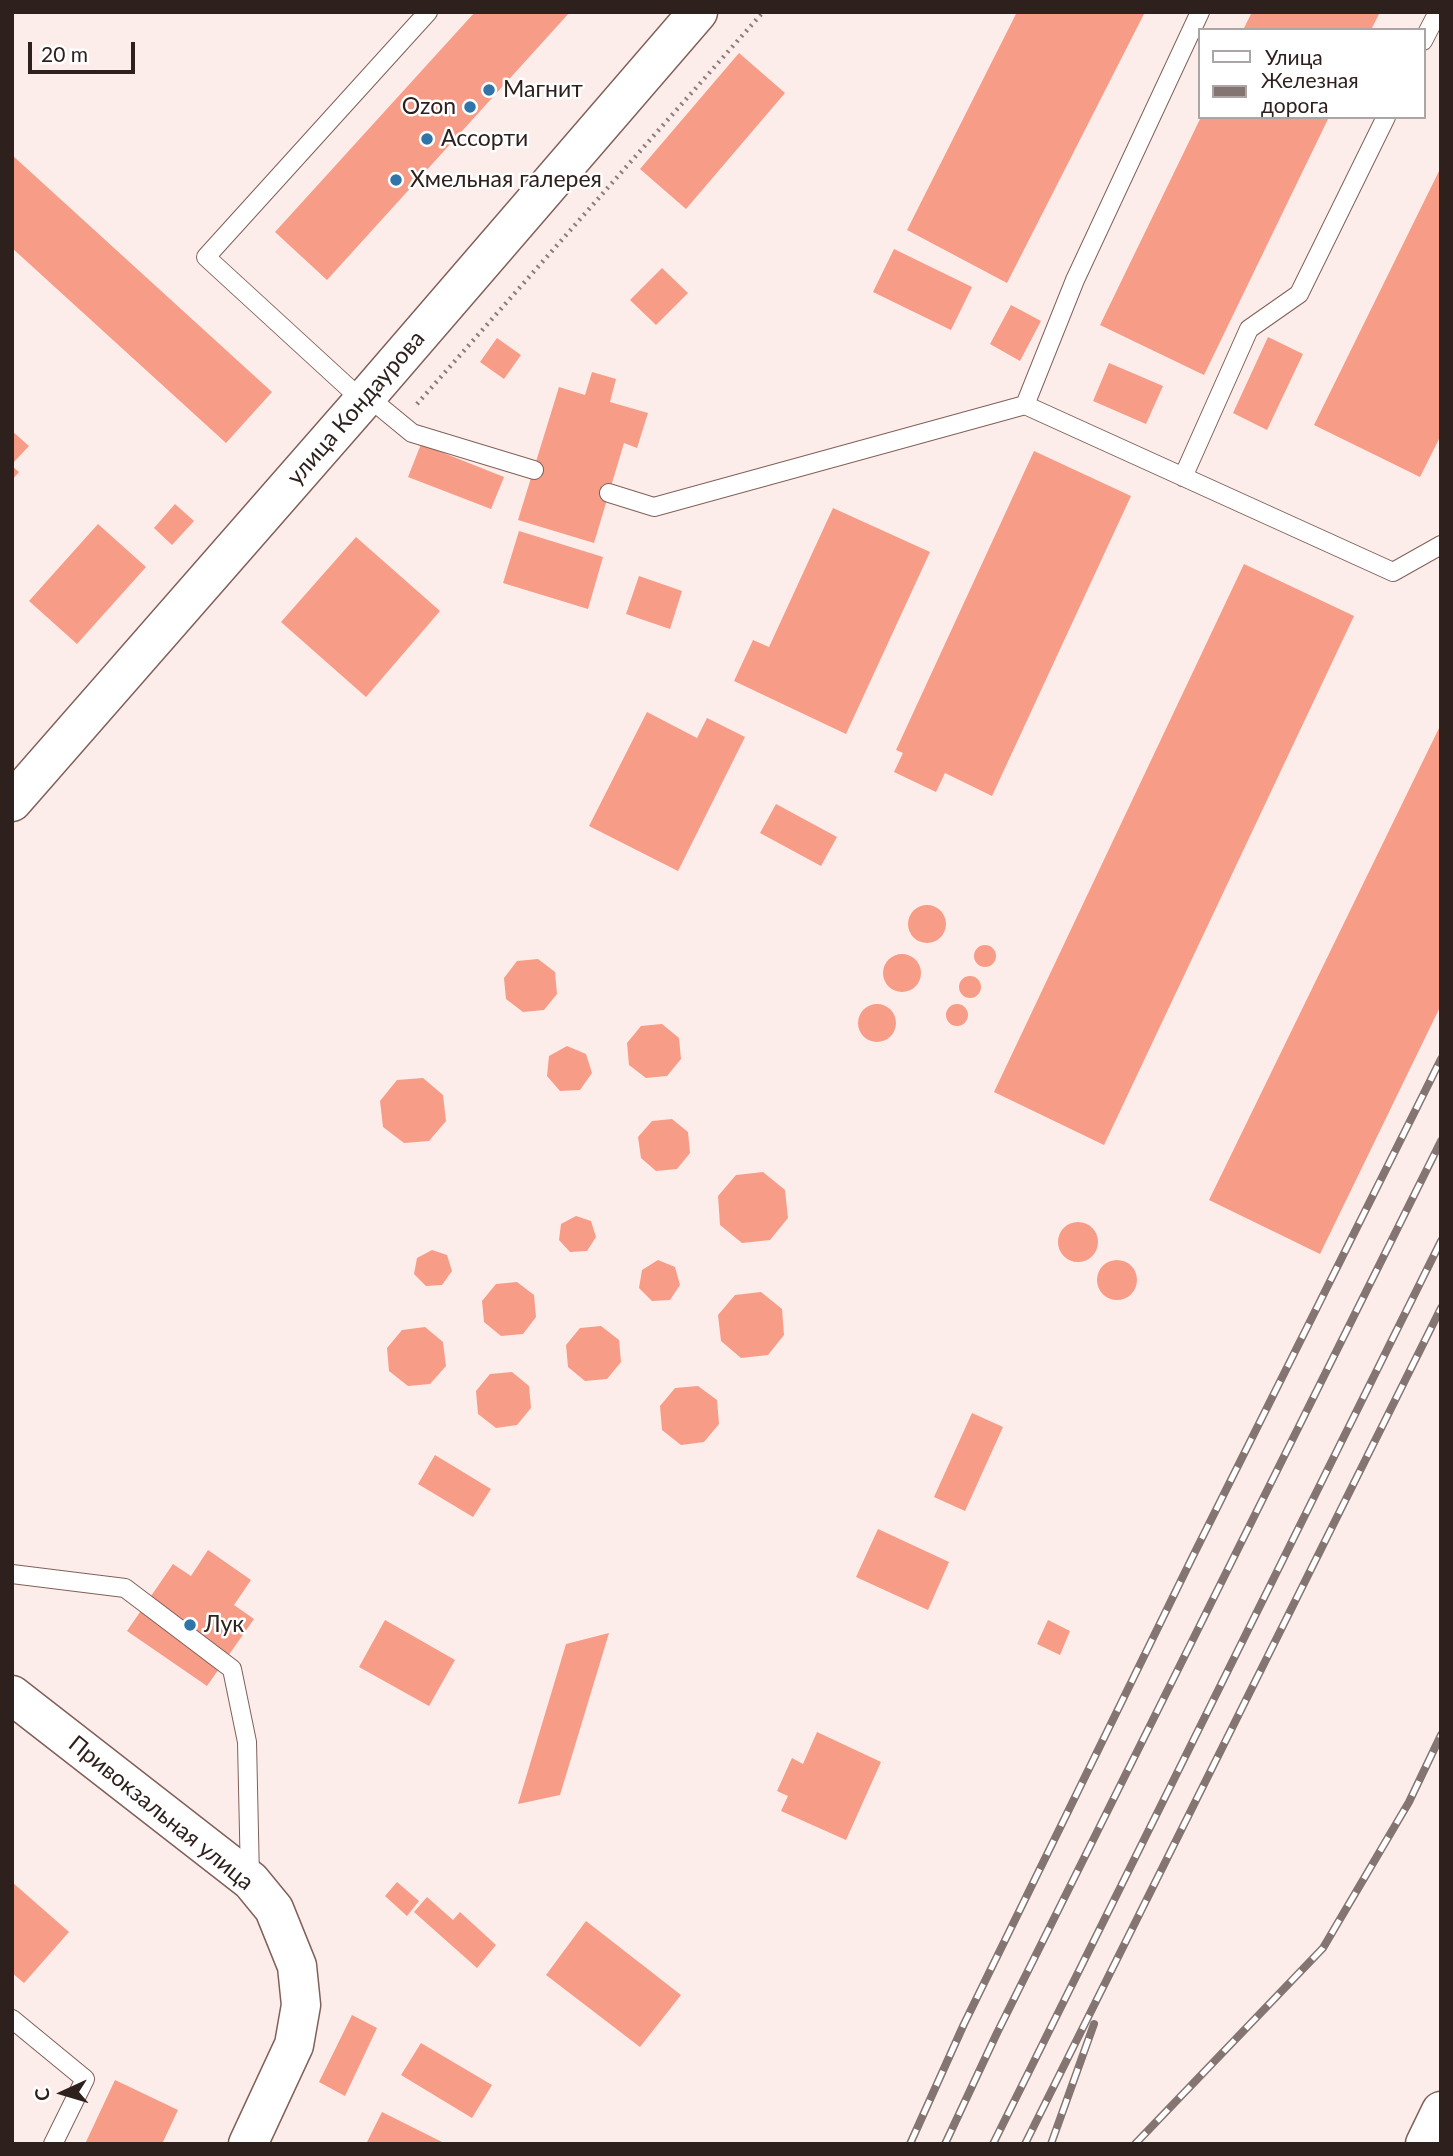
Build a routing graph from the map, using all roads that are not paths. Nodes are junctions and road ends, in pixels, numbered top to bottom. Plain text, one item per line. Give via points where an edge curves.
1 (428, 12) edge
2 (1200, 12) edge
3 (1438, 12) edge
4 (686, 17) edge
5 (1425, 37) edge
6 (1385, 119) edge
7 (365, 399) junction
8 (1026, 405) junction
9 (534, 470) dead end
10 (1183, 477) junction
11 (609, 493) dead end
12 (1441, 545) edge
13 (12, 802) edge
14 (12, 1574) edge
15 (12, 1695) edge
16 (251, 1881) junction
17 (12, 2019) edge
18 (1441, 2111) edge
19 (53, 2144) edge
20 (248, 2144) edge
21 (1424, 2144) edge

1 - 7 lane via 206,257
2 - 8 lane via 1075,279
3 - 5 lane
4 - 7 street, улица Кондаурова
6 - 10 lane via 1299,294 1249,329
7 - 9 lane via 412,433
7 - 13 street, улица Кондаурова
8 - 10 lane
8 - 11 lane via 654,507
10 - 12 lane via 1392,572
14 - 16 lane via 125,1588 232,1669 247,1742
15 - 16 street, Привокзальная улица
16 - 20 street, Привокзальная улица via 274,1909 297,1966 301,2005 294,2045
17 - 19 lane via 85,2079
18 - 21 street

